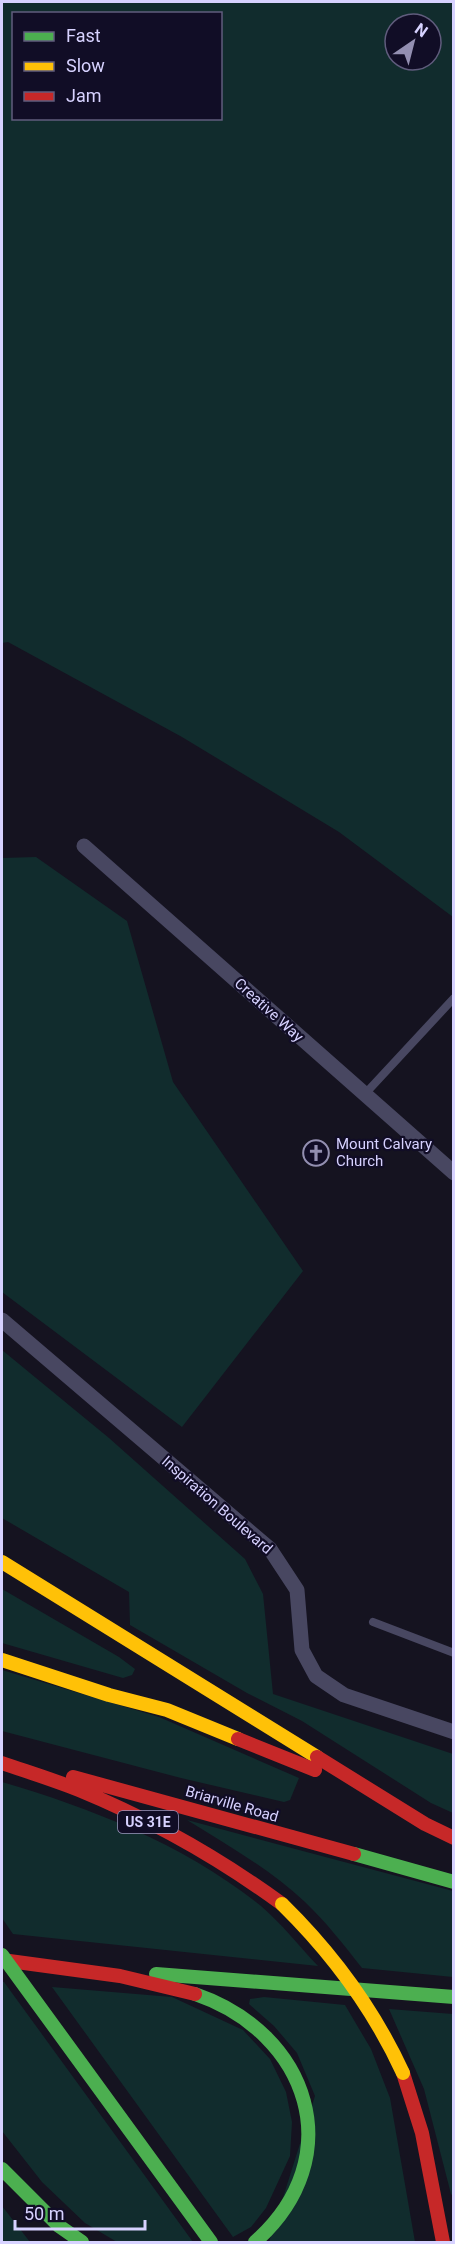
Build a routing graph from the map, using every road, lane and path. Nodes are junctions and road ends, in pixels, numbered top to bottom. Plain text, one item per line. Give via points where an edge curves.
1 (84, 846) dead end
2 (453, 998) edge
3 (364, 1095) junction
4 (453, 1173) edge
5 (2, 1320) edge
6 (2, 1562) edge
7 (373, 1622) dead end
8 (453, 1653) edge
9 (2, 1660) edge
10 (453, 1732) edge
11 (2, 1757) edge
12 (2, 1763) edge
13 (381, 1795) junction
14 (453, 1838) edge
15 (453, 1882) edge
16 (2, 1955) edge
17 (2, 1960) edge
18 (86, 1969) junction
19 (453, 1997) edge
20 (2, 2169) edge
21 (2, 2180) edge
22 (17, 2203) dead end
23 (82, 2242) edge
24 (211, 2242) edge
25 (255, 2242) edge
26 (443, 2242) edge

1 - 3 street, Creative Way
2 - 3 lane
3 - 4 street, Creative Way
5 - 10 street, Inspiration Boulevard via 270,1549 297,1590 302,1650 316,1676 344,1695
6 - 13 main road
7 - 8 lane
9 - 13 main road via 167,1710
11 - 15 main road, Briarville Road
12 - 26 main road, US 31E, bridge via 86,1793 167,1832 282,1904 329,1951 384,2033 403,2073 427,2154
13 - 14 main road
16 - 24 main road, bridge
17 - 18 main road
18 - 19 main road
18 - 25 main road via 185,1989 209,1998 259,2028 284,2060 304,2102 310,2142 308,2158 297,2191
20 - 23 main road via 59,2226
21 - 22 main road

